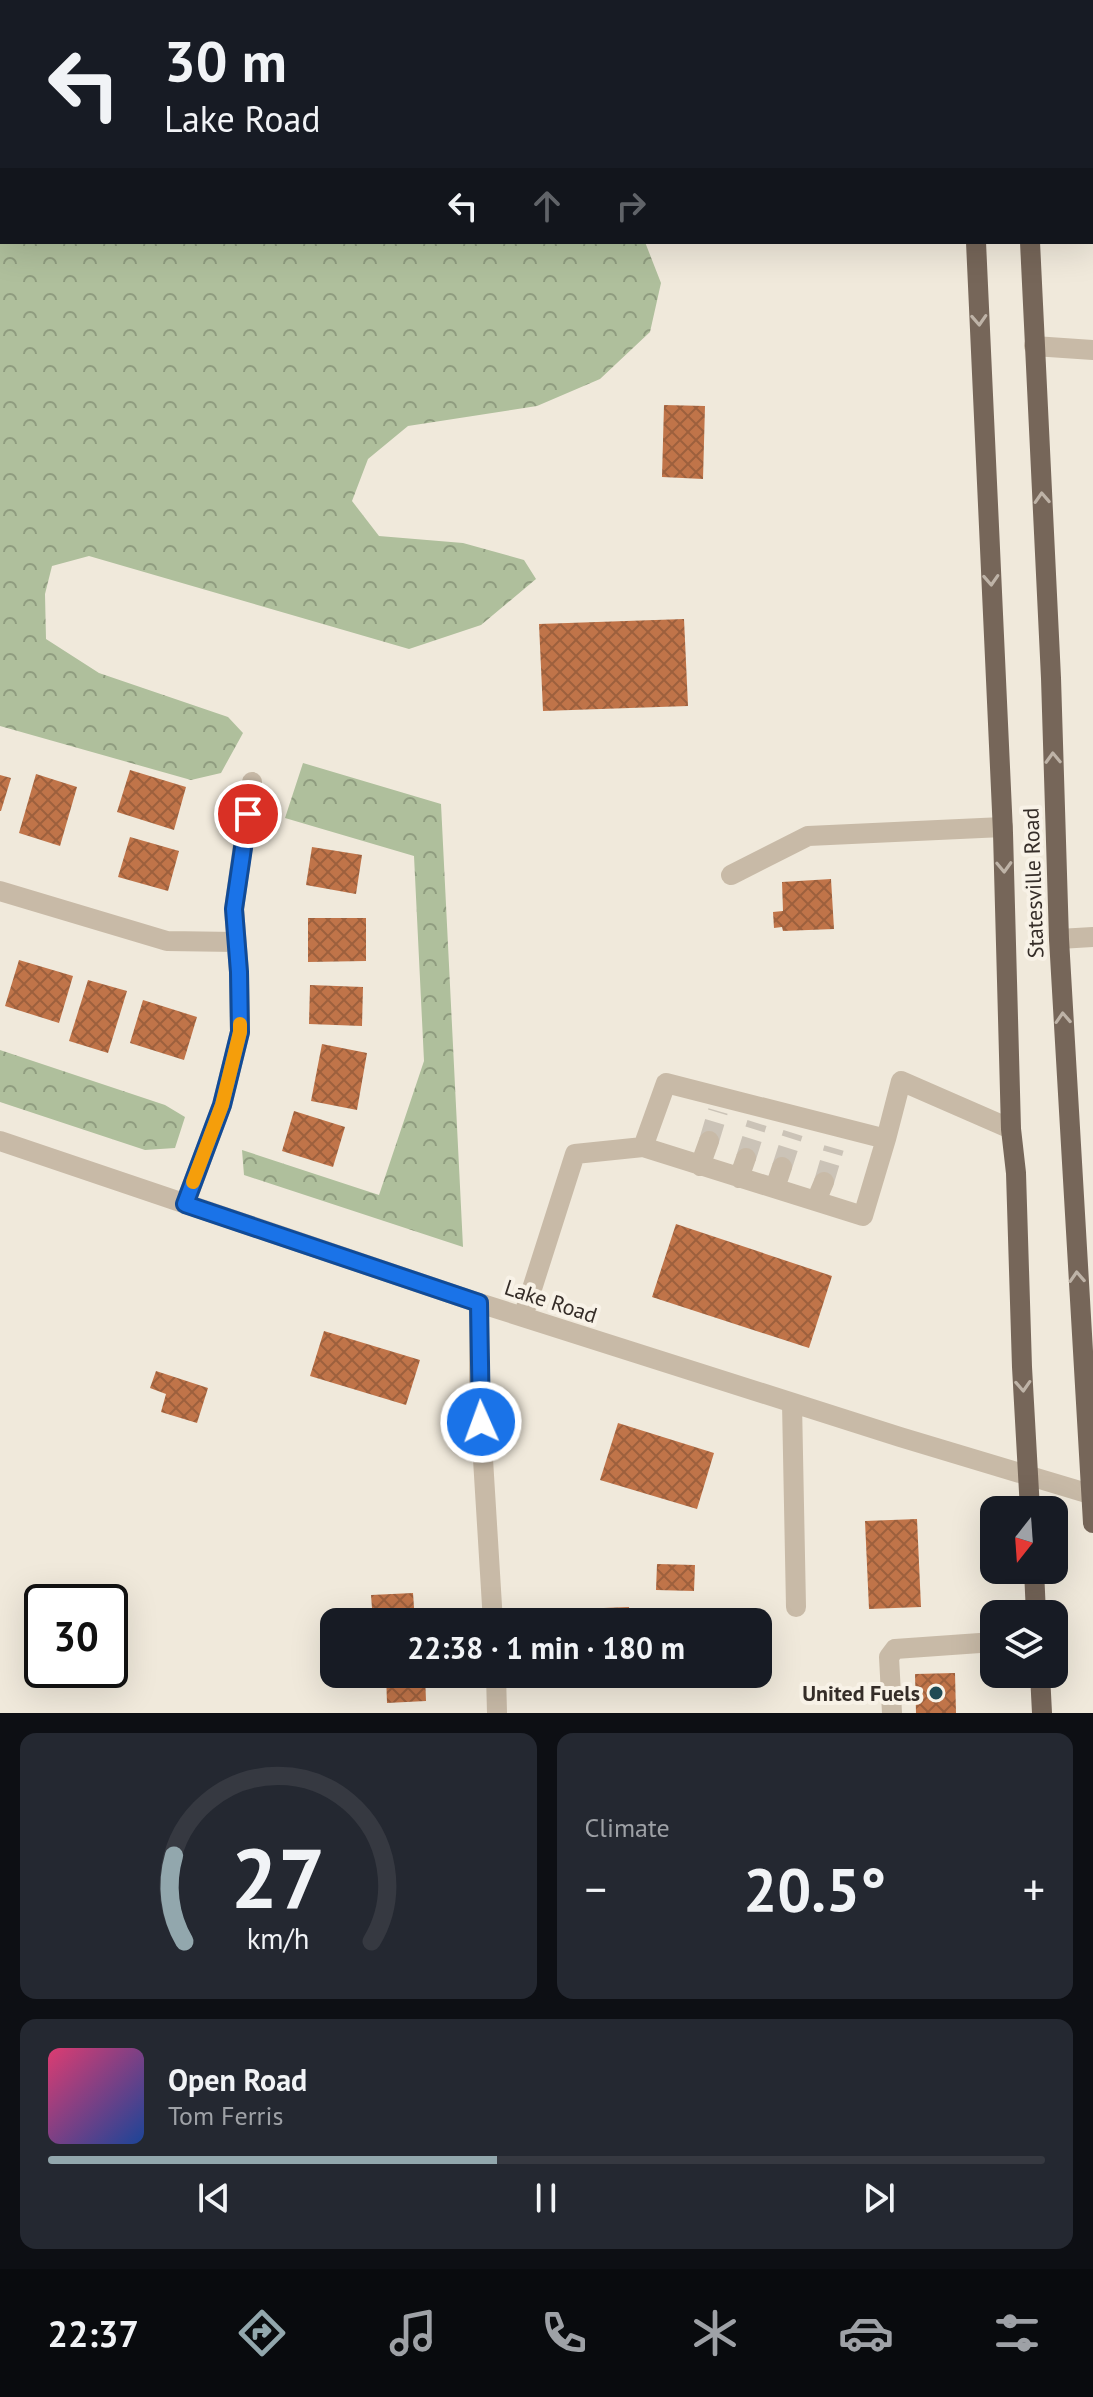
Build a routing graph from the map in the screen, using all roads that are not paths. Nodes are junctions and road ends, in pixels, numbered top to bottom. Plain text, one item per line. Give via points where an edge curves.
1 (976, 244) edge
2 (1030, 244) edge
3 (1034, 346) junction
4 (1093, 350) edge
5 (252, 782) dead end
6 (1003, 827) junction
7 (731, 875) dead end
8 (0, 891) edge
9 (1093, 937) edge
10 (1059, 939) junction
11 (236, 942) junction
12 (840, 1127) junction
13 (1011, 1129) junction
14 (886, 1139) junction
15 (0, 1141) edge
16 (709, 1141) tunnel mouth
17 (643, 1147) junction
18 (834, 1148) tunnel mouth
19 (746, 1158) tunnel mouth
20 (700, 1166) junction
21 (782, 1167) tunnel mouth
22 (739, 1178) junction
23 (775, 1188) junction
24 (185, 1204) junction
25 (479, 1303) junction
26 (523, 1317) junction
27 (792, 1403) junction
28 (1028, 1476) junction
29 (1092, 1495) edge
30 (1029, 1496) edge
31 (1093, 1523) edge
32 (796, 1607) dead end
33 (492, 1608) edge
34 (980, 1643) edge
35 (496, 1688) edge
36 (1041, 1688) edge
37 (497, 1713) edge
38 (892, 1713) edge
39 (1042, 1713) edge

1 -> 6 main road, Statesville Road
2 - 3 main road, Statesville Road
3 - 4 street
10 -> 3 main road, Statesville Road
5 - 11 street via 234,909
6 - 7 street via 808,836
6 -> 13 main road, Statesville Road
8 - 11 street via 167,941
9 - 10 street
29 -> 10 main road, Statesville Road
11 - 24 street via 240,1032 222,1105
12 - 14 street
12 - 17 street via 759,1115 666,1083
12 - 18 street
13 - 14 street via 901,1081
13 -> 28 main road, Statesville Road
14 - 23 street via 863,1216 820,1192
15 - 24 street, Lake Road
16 - 20 street
17 - 20 street
17 - 26 street via 575,1154
19 - 22 street
20 - 22 street
21 - 23 street
22 - 23 street
24 - 25 street, Lake Road
25 - 26 street, Lake Road
25 - 33 street
26 - 27 street, Lake Road
27 - 28 street, Lake Road
27 - 32 street
28 - 29 street, Lake Road
28 - 30 main road, Statesville Road
29 - 31 main road, Statesville Road
34 - 38 street via 895,1649 889,1657
35 - 37 street
36 - 39 main road

